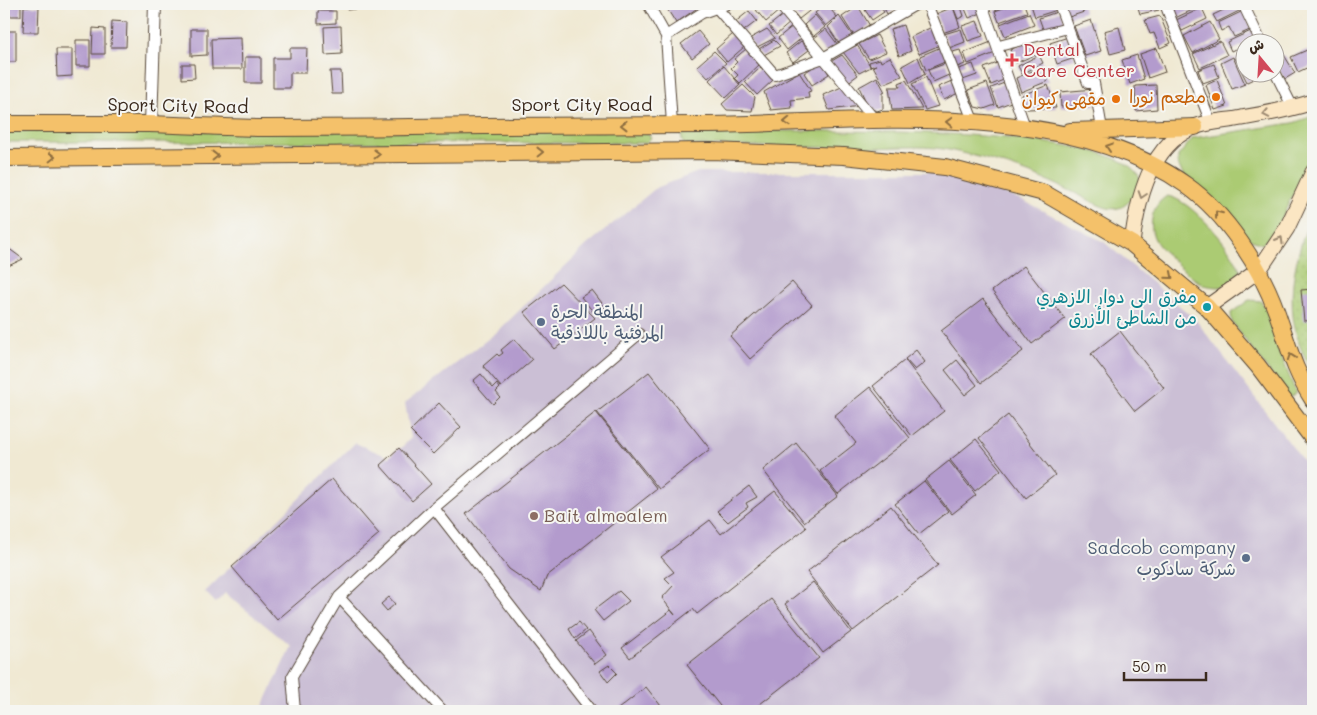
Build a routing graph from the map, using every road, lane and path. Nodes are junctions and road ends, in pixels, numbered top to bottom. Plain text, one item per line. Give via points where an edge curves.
1 (155, 4) edge
2 (648, 4) edge
3 (727, 4) edge
4 (779, 4) edge
5 (917, 4) edge
6 (927, 4) edge
7 (982, 4) edge
8 (1060, 4) edge
9 (1166, 4) edge
10 (1243, 4) edge
11 (716, 7) junction
12 (1068, 28) junction
13 (1256, 32) edge
14 (666, 36) junction
15 (999, 46) junction
16 (823, 58) junction
17 (1280, 82) edge
18 (1313, 102) edge
19 (1293, 108) junction
20 (874, 119) junction
21 (1211, 122) junction
22 (974, 123) junction
23 (4, 124) edge
24 (151, 124) junction
25 (672, 124) junction
26 (1025, 127) junction
27 (1195, 127) junction
28 (1102, 129) junction
29 (1049, 133) junction
30 (4, 158) edge
31 (1154, 165) junction
32 (1313, 172) edge
33 (1132, 244) junction
34 (1259, 270) junction
35 (1207, 307) junction
36 (639, 334) dead end
37 (1313, 400) edge
38 (1313, 439) edge
39 (434, 508) junction
40 (339, 597) junction
41 (294, 711) edge
42 (443, 711) edge
43 (592, 711) edge

1 - 24 street
2 - 14 street
3 - 11 street
4 - 16 street
5 - 16 street
6 - 22 street
7 - 15 street
8 - 12 street
9 - 21 street
10 - 13 street
11 - 14 street
11 - 16 street via 775,76
12 - 15 street
12 - 28 street via 1088,82 1094,83
14 - 25 street
15 - 26 street
16 - 20 street
17 - 19 street
18 - 19 main road
19 -> 21 main road
22 -> 20 main road, Sport City Road
20 -> 25 main road, Sport City Road
21 - 27 main road
22 - 26 main road, Sport City Road
23 - 24 main road, Sport City Road
25 -> 24 main road, Sport City Road via 261,128
26 - 29 main road, Sport City Road
27 - 28 main road
27 - 31 main road via 1174,138
28 - 29 main road
31 -> 29 main road, Sport City Road via 1096,143
30 -> 33 main road via 711,150 844,156 945,167 1044,193
31 -> 33 main road via 1137,212
34 -> 31 main road, Sport City Road via 1213,208 1187,185
34 -> 32 main road via 1287,228
33 -> 35 main road
34 - 35 main road
37 -> 34 main road, Sport City Road via 1298,377 1277,312
35 - 38 main road via 1258,366
36 - 39 street
39 - 40 street
39 - 43 street
40 - 41 street via 292,677
40 - 42 street

